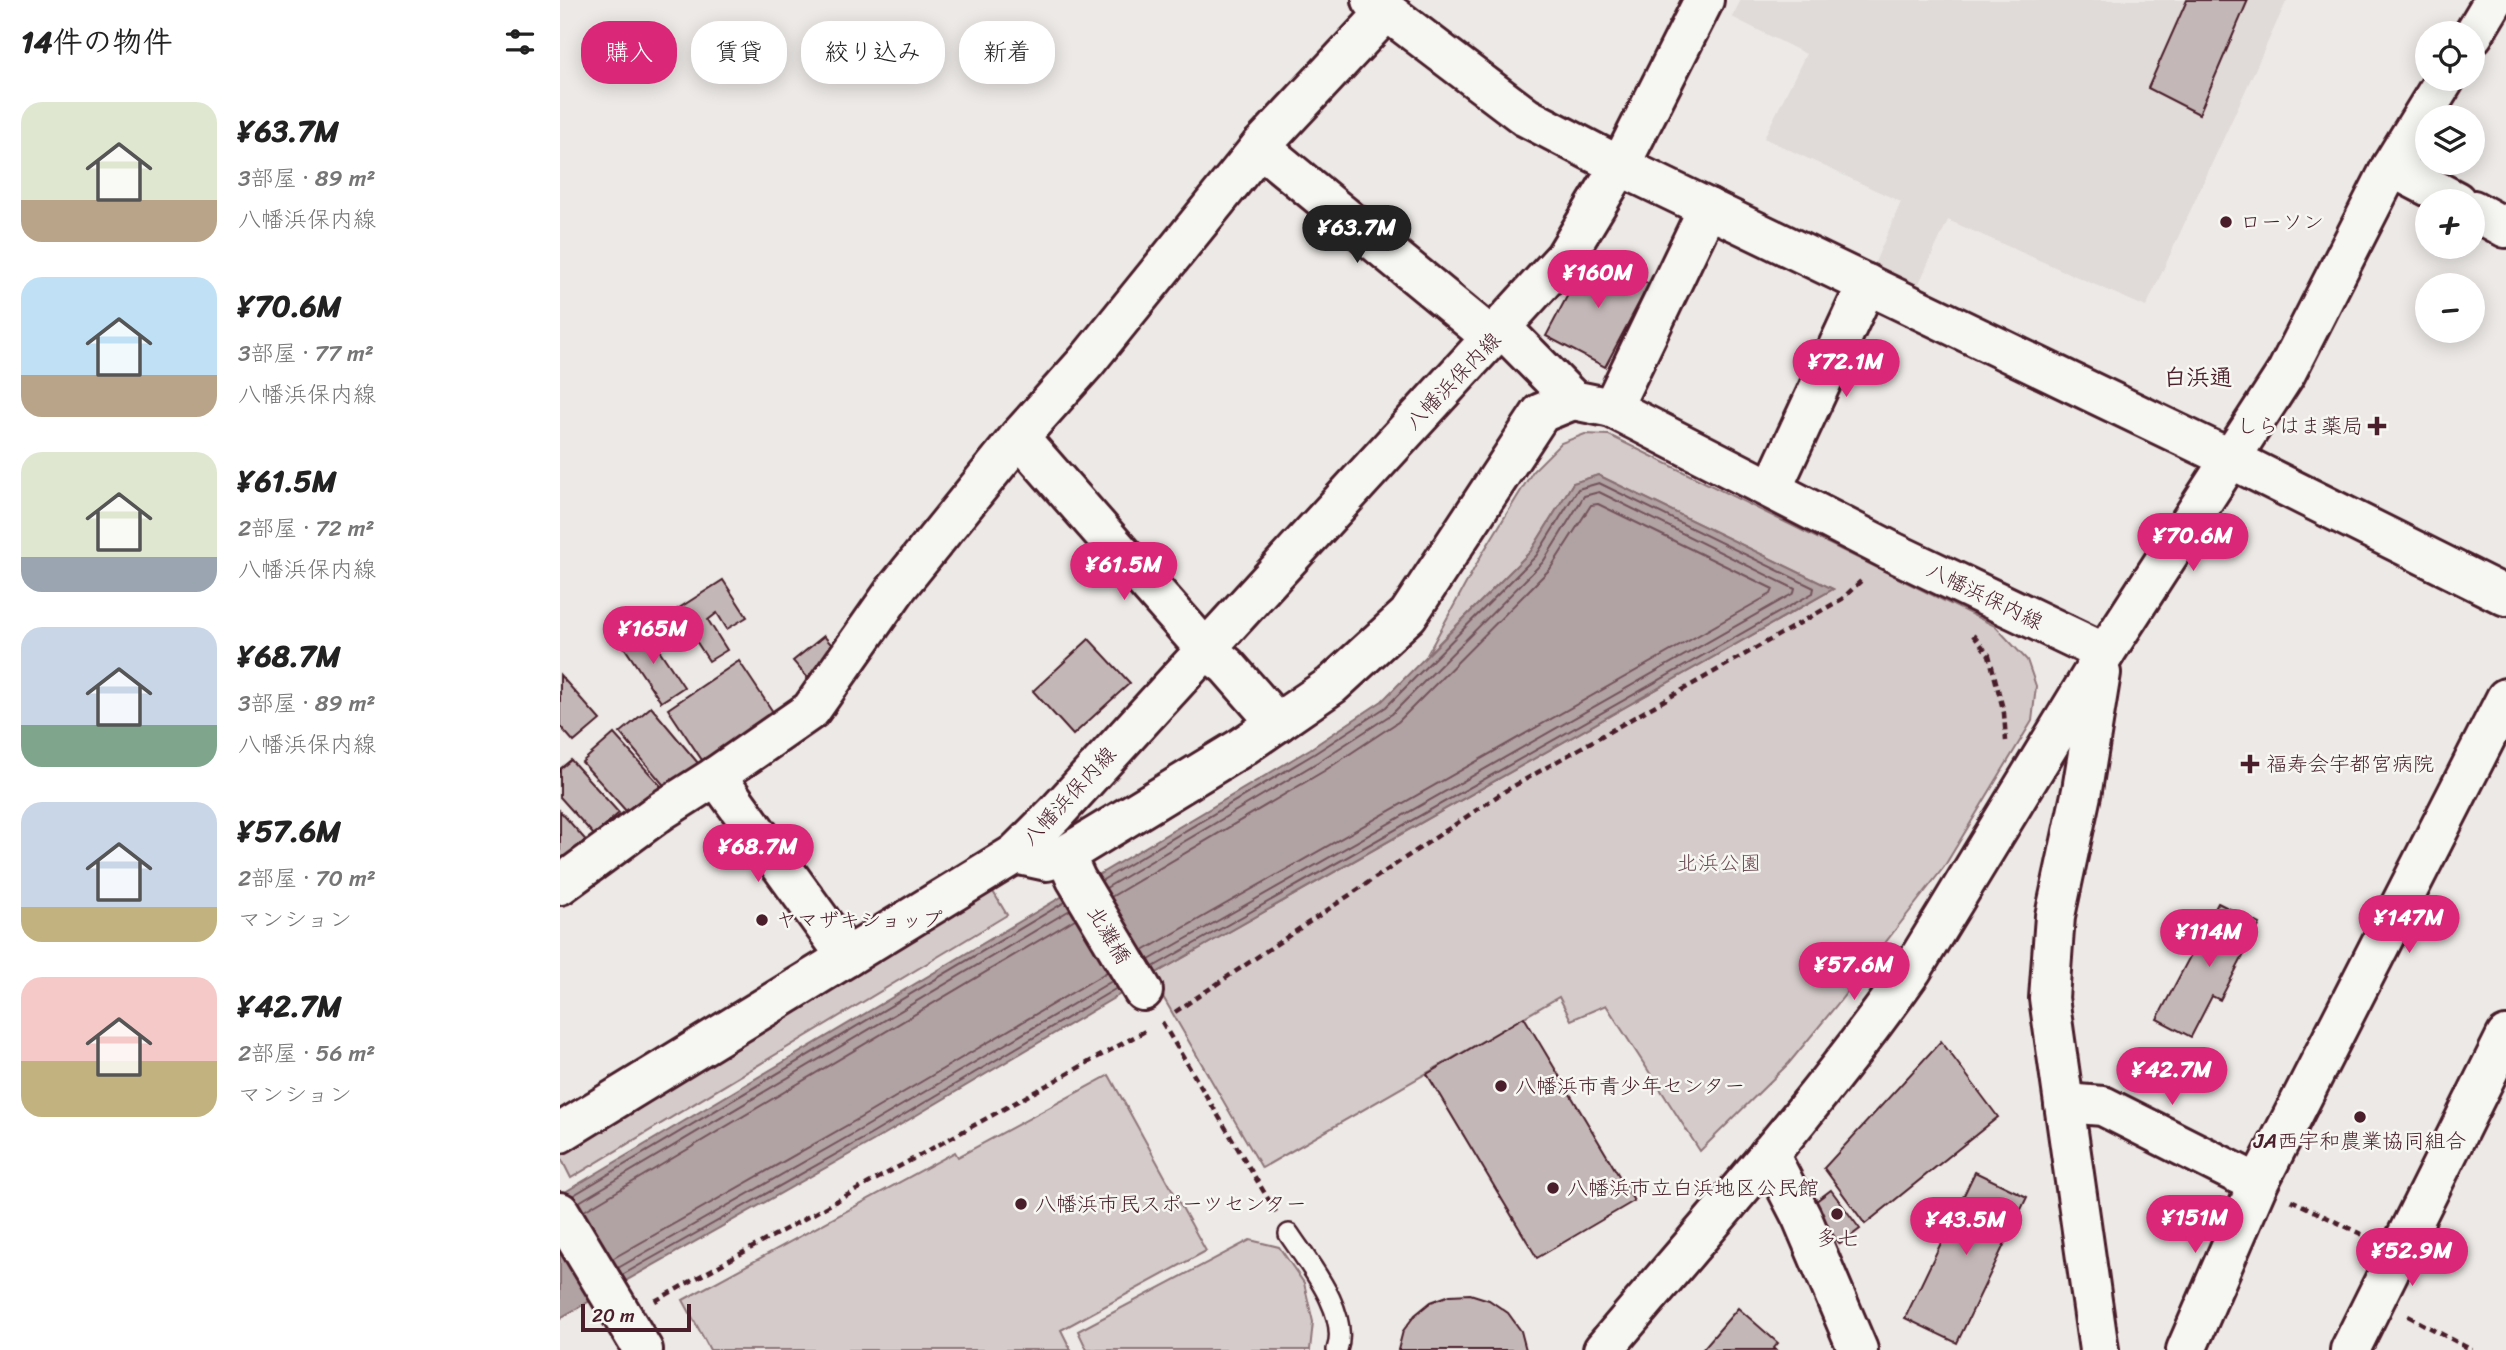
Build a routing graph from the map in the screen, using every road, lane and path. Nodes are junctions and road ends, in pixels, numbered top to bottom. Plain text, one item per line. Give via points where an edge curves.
1 (1704, 0) edge
2 (2494, 0) edge
3 (1379, 6) edge
4 (2481, 21) edge
5 (2438, 91) edge
6 (1260, 147) junction
7 (1620, 166) junction
8 (2391, 167) junction
9 (2433, 189) edge
10 (1708, 208) junction
11 (2485, 217) edge
12 (2506, 228) edge
13 (1867, 284) junction
14 (1496, 332) junction
15 (1573, 400) junction
16 (1612, 408) junction
17 (1019, 437) junction
18 (2231, 459) junction
19 (1772, 489) junction
20 (1893, 552) junction
21 (2506, 596) edge
22 (1966, 625) dead end
23 (1205, 649) junction
24 (2105, 653) junction
25 (2506, 698) edge
26 (1277, 723) junction
27 (2007, 752) dead end
28 (716, 776) junction
29 (1015, 853) junction
30 (1071, 867) junction
31 (560, 885) edge
32 (847, 957) junction
33 (1152, 1006) junction
34 (1149, 1028) dead end
35 (2506, 1036) edge
36 (2064, 1103) junction
37 (560, 1133) edge
38 (1769, 1154) junction
39 (2258, 1184) junction
40 (560, 1212) edge
41 (1289, 1234) joint
42 (2397, 1251) junction
43 (2374, 1298) junction
44 (627, 1324) edge
45 (1337, 1350) edge
46 (1603, 1350) edge
47 (1858, 1350) edge
48 (2099, 1350) edge
49 (2186, 1350) edge
50 (2350, 1350) edge
51 (2472, 1350) edge

1 - 7 street
2 - 4 street
3 - 6 street
3 - 7 street via 1526,117
5 - 8 street
6 - 14 street
6 - 17 street via 1087,361
7 - 10 street
7 - 14 street via 1565,257
8 - 9 street
8 - 18 street via 2286,373
10 - 13 street
10 - 16 street
11 - 12 street
13 - 18 street
13 - 19 street
14 - 15 street, 八幡浜保内線
14 - 23 street, 八幡浜保内線
15 - 16 street, 八幡浜保内線
15 - 26 street via 1541,413 1408,615 1332,685
16 - 19 street, 八幡浜保内線
17 - 23 street
17 - 28 street via 897,589 811,710
18 - 21 street
18 - 24 street
19 - 20 street, 八幡浜保内線
20 - 24 street, 八幡浜保内線
20 - 33 path via 1842,599 1505,791
22 - 27 path via 1989,655 2004,713
23 - 26 street via 1227,666
23 - 29 street, 八幡浜保内線
24 - 36 street via 2055,916 2049,998
24 - 38 street via 1912,970 1839,1070
25 - 39 street
26 - 30 street
28 - 31 street
28 - 32 street
29 - 30 street
29 - 32 street, 八幡浜保内線
30 - 33 street, 北灘橋
32 - 37 street, 八幡浜保内線
33 - 41 path
34 - 44 path
35 - 42 street
36 - 39 street via 2103,1106
36 - 48 street
38 - 46 street
38 - 47 street
39 - 42 path
39 - 49 street
40 - 44 street
41 - 45 lane via 1322,1284 1338,1320
42 - 43 street
43 - 50 street
43 - 51 path

